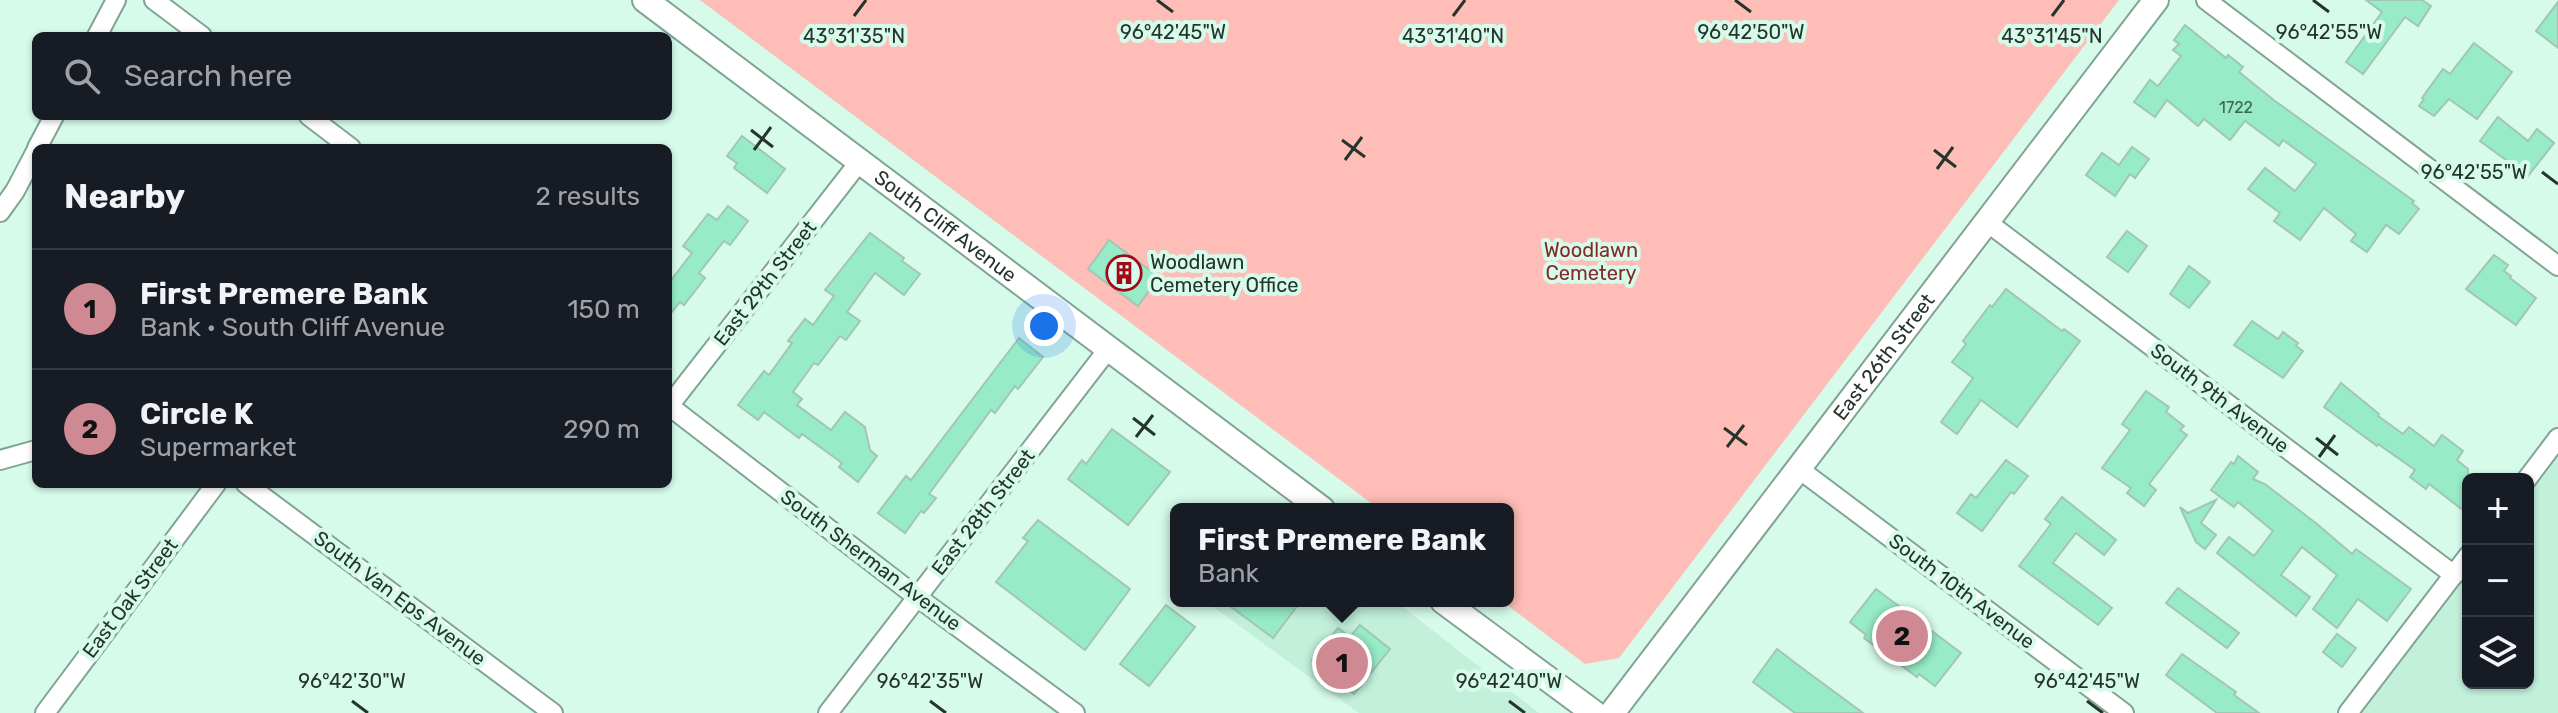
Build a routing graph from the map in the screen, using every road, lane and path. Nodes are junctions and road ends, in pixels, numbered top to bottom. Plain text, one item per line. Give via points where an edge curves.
1 (116, 0) edge
2 (154, 0) edge
3 (645, 0) edge
4 (2156, 0) edge
5 (2206, 0) edge
6 (99, 32) edge
7 (197, 32) edge
8 (52, 120) edge
9 (314, 120) edge
10 (40, 144) edge
11 (346, 144) edge
12 (32, 159) edge
13 (860, 161) junction
14 (0, 212) edge
15 (1987, 222) junction
16 (2558, 266) edge
17 (1109, 348) junction
18 (672, 401) edge
19 (672, 407) edge
20 (2558, 438) edge
21 (32, 451) edge
22 (0, 460) edge
23 (1799, 469) junction
24 (2532, 473) edge
25 (213, 488) edge
26 (251, 488) edge
27 (1314, 503) edge
28 (2462, 564) edge
29 (2454, 575) junction
30 (917, 597) junction
31 (1451, 607) edge
32 (45, 713) edge
33 (553, 713) edge
34 (828, 713) edge
35 (1075, 713) edge
36 (1594, 713) edge
37 (1612, 713) edge
38 (2124, 713) edge
39 (2348, 713) edge

1 - 6 street
2 - 7 street
3 - 13 main road, South Cliff Avenue
4 - 15 main road, East 26th Street
5 - 16 street
8 - 10 street
9 - 11 street
12 - 14 street
13 - 17 main road, South Cliff Avenue
13 - 18 street, East 29th Street
15 - 23 main road, East 26th Street
15 - 29 street, South 9th Avenue
17 - 27 main road, South Cliff Avenue
17 - 30 street, East 28th Street
19 - 30 street, South Sherman Avenue
20 - 24 street
21 - 22 street
23 - 37 main road, East 26th Street
23 - 38 street, South 10th Avenue
25 - 32 street, East Oak Street
26 - 33 street, South Van Eps Avenue
28 - 29 street
29 - 39 street
30 - 34 street, East 28th Street
30 - 35 street, South Sherman Avenue
31 - 36 main road

